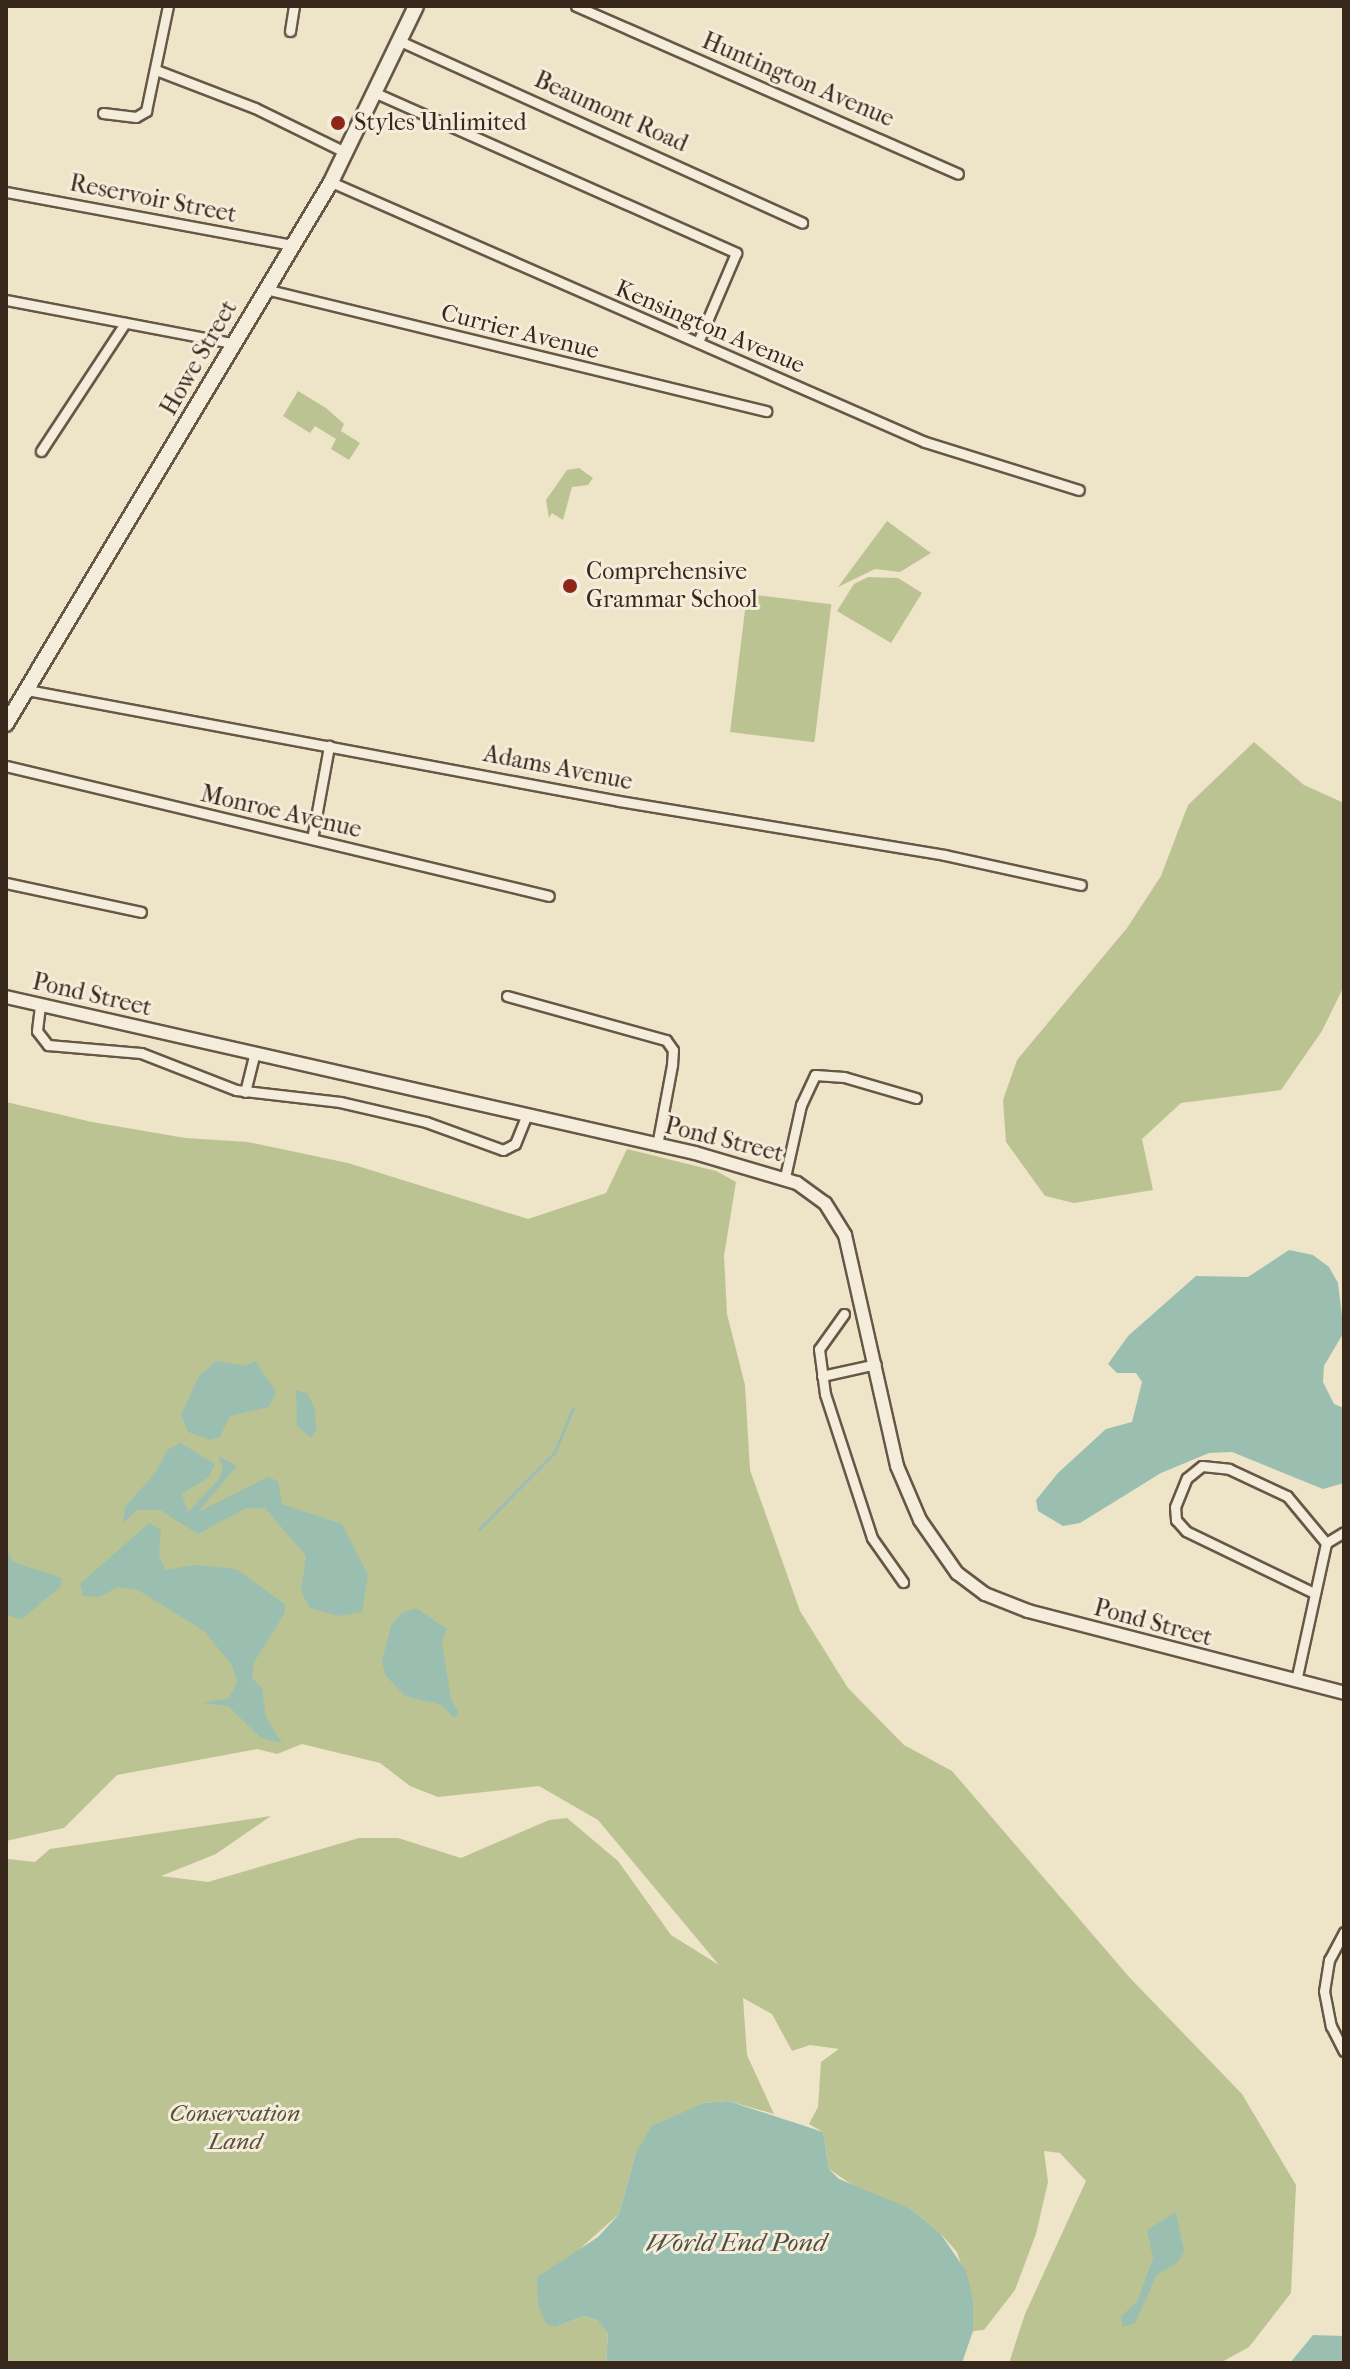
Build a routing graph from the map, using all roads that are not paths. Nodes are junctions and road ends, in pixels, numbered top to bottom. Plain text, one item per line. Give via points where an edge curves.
1 (168, 6) edge
2 (294, 6) edge
3 (416, 6) edge
4 (576, 6) edge
5 (290, 31) dead end
6 (402, 42) junction
7 (156, 70) junction
8 (378, 94) junction
9 (103, 113) dead end
10 (347, 153) junction
11 (958, 174) dead end
12 (331, 182) junction
13 (6, 192) edge
14 (802, 223) dead end
15 (293, 245) junction
16 (265, 289) junction
17 (6, 303) edge
18 (125, 323) junction
19 (698, 342) junction
20 (232, 343) junction
21 (766, 411) dead end
22 (41, 451) dead end
23 (1079, 490) dead end
24 (27, 690) junction
25 (6, 724) edge
26 (329, 746) junction
27 (6, 766) edge
28 (312, 839) junction
29 (6, 883) edge
30 (1081, 885) dead end
31 (549, 896) dead end
32 (141, 912) dead end
33 (507, 996) dead end
34 (6, 997) edge
35 (40, 1006) junction
36 (254, 1055) junction
37 (245, 1092) junction
38 (916, 1098) dead end
39 (526, 1117) junction
40 (657, 1145) junction
41 (785, 1177) junction
42 (844, 1314) dead end
43 (876, 1364) junction
44 (822, 1376) junction
45 (1344, 1532) edge
46 (1326, 1543) junction
47 (903, 1582) dead end
48 (1314, 1593) junction
49 (1296, 1681) junction
50 (1344, 1693) edge
51 (1344, 1932) edge
52 (1344, 2051) edge

1 - 7 street
2 - 5 street
3 - 6 main road, Howe Street
4 - 11 street, Huntington Avenue
6 - 8 main road, Howe Street
6 - 14 street, Beaumont Road
7 - 9 street via 146,111 136,117
7 - 10 street via 255,108
8 - 10 main road, Howe Street
8 - 19 street via 736,253
10 - 12 main road, Howe Street
12 - 15 main road, Howe Street
12 - 19 street, Kensington Avenue
13 - 15 street, Reservoir Street
15 - 16 main road, Howe Street
16 - 20 main road, Howe Street
16 - 21 street, Currier Avenue
17 - 18 street
18 - 20 street
18 - 22 street
19 - 23 street, Kensington Avenue via 925,442
20 - 24 main road, Howe Street
24 - 25 main road, Howe Street
24 - 26 street, Adams Avenue
26 - 28 street
26 - 30 street, Adams Avenue via 945,855
27 - 28 street, Monroe Avenue
28 - 31 street, Monroe Avenue
29 - 32 street
33 - 40 street via 666,1040 673,1050 672,1065
34 - 35 street, Pond Street
35 - 36 street, Pond Street
35 - 37 street via 37,1031 48,1045 141,1053
36 - 37 street
36 - 39 street, Pond Street
37 - 39 street via 354,1105 426,1122 503,1150 515,1144
38 - 41 street via 844,1077 815,1075 801,1105
39 - 40 street, Pond Street
40 - 41 street, Pond Street
41 - 43 street, Pond Street via 825,1203 842,1227
42 - 44 street via 821,1342
43 - 44 street
43 - 49 street, Pond Street via 905,1488 936,1546 966,1581 1028,1611
44 - 47 street via 868,1529
45 - 46 street
46 - 48 street
46 - 48 street via 1287,1496 1229,1469 1202,1466 1187,1478 1175,1507 1176,1520 1186,1531
48 - 49 street
49 - 50 street, Pond Street
51 - 52 street via 1329,1960 1324,1991 1331,2026

